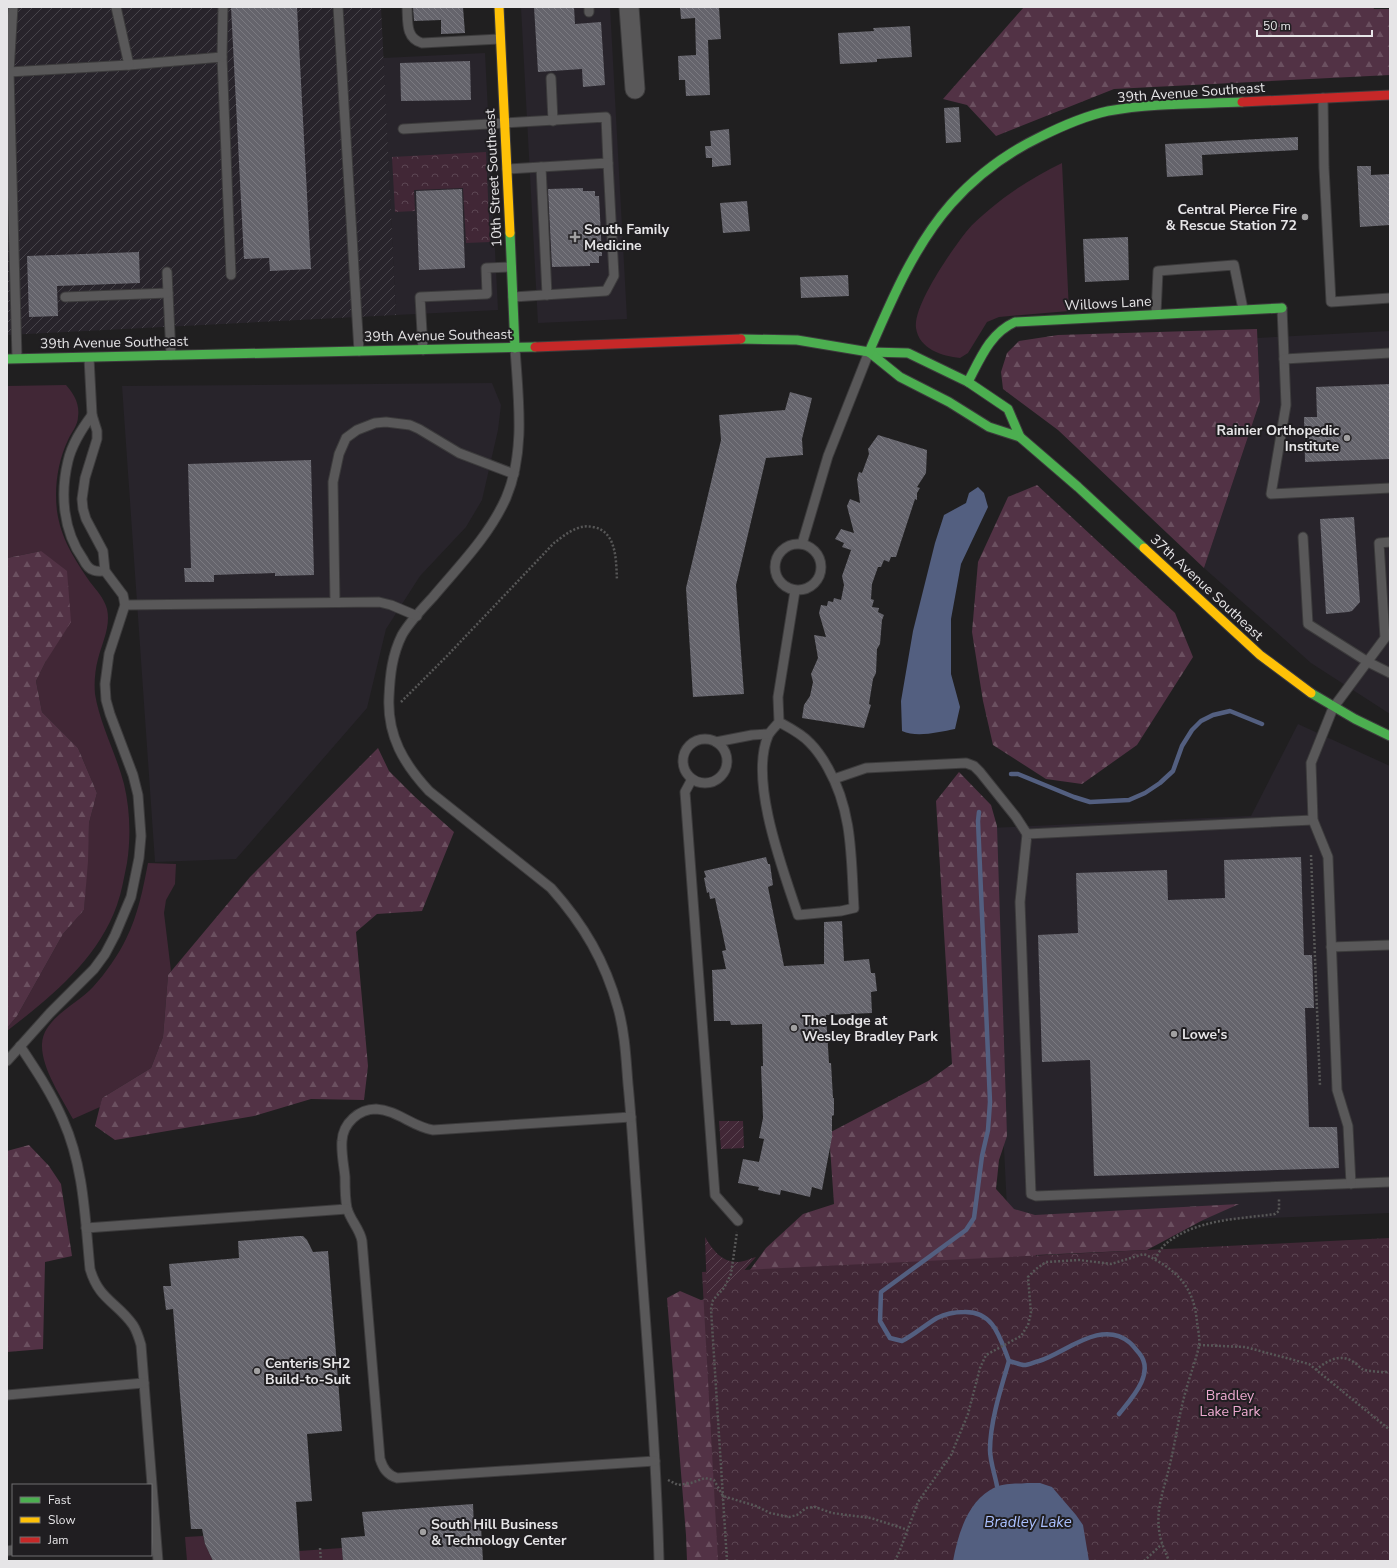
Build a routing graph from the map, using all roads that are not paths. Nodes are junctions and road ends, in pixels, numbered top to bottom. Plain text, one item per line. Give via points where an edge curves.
1 (13, 7) edge
2 (116, 7) edge
3 (223, 7) edge
4 (338, 7) edge
5 (407, 7) edge
6 (499, 7) edge
7 (629, 7) edge
8 (500, 39) junction
9 (222, 57) junction
10 (129, 65) junction
11 (9, 72) junction
12 (551, 78) dead end
13 (635, 89) dead end
14 (1390, 95) edge
15 (1323, 98) junction
16 (553, 121) junction
17 (504, 124) junction
18 (403, 129) dead end
19 (608, 163) junction
20 (541, 167) junction
21 (507, 169) junction
22 (511, 267) junction
23 (167, 272) dead end
24 (231, 275) dead end
25 (168, 293) junction
26 (547, 295) junction
27 (65, 297) dead end
28 (513, 297) junction
29 (1390, 298) edge
30 (1282, 308) joint
31 (1243, 309) junction
32 (1156, 314) junction
33 (515, 348) junction
34 (423, 350) junction
35 (359, 351) junction
36 (869, 352) junction
37 (1390, 353) edge
38 (171, 355) junction
39 (17, 358) junction
40 (89, 358) junction
41 (7, 359) edge
42 (1284, 359) junction
43 (968, 382) junction
44 (949, 402) joint
45 (92, 415) junction
46 (1020, 437) junction
47 (514, 474) junction
48 (1390, 488) edge
49 (1303, 537) dead end
50 (1390, 542) edge
51 (802, 544) junction
52 (1380, 555) junction
53 (1390, 555) edge
54 (105, 571) junction
55 (795, 591) junction
56 (335, 602) junction
57 (126, 605) junction
58 (417, 616) junction
59 (1388, 637) edge
60 (1368, 662) junction
61 (1390, 674) edge
62 (1333, 708) junction
63 (779, 722) junction
64 (768, 734) junction
65 (1390, 736) edge
66 (716, 742) junction
67 (692, 779) junction
68 (834, 779) junction
69 (1313, 820) junction
70 (1027, 834) junction
71 (1390, 945) edge
72 (1331, 947) junction
73 (20, 1046) junction
74 (7, 1061) edge
75 (631, 1117) junction
76 (1390, 1182) edge
77 (1352, 1184) junction
78 (347, 1209) junction
79 (738, 1221) road end
80 (86, 1228) junction
81 (144, 1383) junction
82 (7, 1395) edge
83 (655, 1461) junction
84 (150, 1484) edge
85 (152, 1522) edge
86 (153, 1539) edge
87 (158, 1561) edge
88 (659, 1561) edge

1 - 11 lane
2 - 10 lane
3 - 9 lane
4 - 35 lane
5 - 8 lane via 408,27 415,41 422,43
6 - 8 main road, 10th Street Southeast
7 - 13 street
8 - 17 main road, 10th Street Southeast
9 - 10 lane
9 - 24 lane
10 - 11 lane
11 - 39 lane
12 - 16 lane
14 - 15 main road, 39th Avenue Southeast
15 - 29 lane via 1331,302
15 - 36 main road, 39th Avenue Southeast via 1136,107 1098,114 1032,140 991,166 960,194 936,222 912,263
16 - 17 lane
16 - 19 lane via 606,117
17 - 18 lane
17 - 21 main road, 10th Street Southeast
19 - 20 lane
19 - 26 lane via 614,276 606,291
20 - 21 lane
20 - 26 lane
21 - 22 main road, 10th Street Southeast
22 - 28 main road, 10th Street Southeast
22 - 34 lane via 486,268 487,294 420,297
23 - 25 lane
25 - 27 lane
25 - 38 lane
26 - 28 lane
28 - 33 main road, 10th Street Southeast
30 - 31 main road, Willows Lane
30 - 42 lane
31 - 32 main road, Willows Lane
31 - 32 lane via 1234,265 1158,271
32 - 43 main road, Willows Lane via 1007,324 993,338
33 - 34 main road, 39th Avenue Southeast
33 - 36 main road, 39th Avenue Southeast via 766,338 818,343
33 - 47 lane via 518,441
34 - 35 main road, 39th Avenue Southeast
35 - 38 main road, 39th Avenue Southeast
36 - 43 main road, 39th Avenue Southeast via 908,353
36 - 44 main road, 39th Avenue Southeast via 900,377
36 - 51 lane via 828,456
37 - 42 lane
38 - 40 main road, 39th Avenue Southeast
39 - 40 main road, 39th Avenue Southeast
39 - 41 main road, 39th Avenue Southeast
40 - 45 lane
42 - 48 lane via 1286,405 1271,494
43 - 46 main road, 37th Avenue Southeast via 1008,408
44 - 46 main road, 37th Avenue Southeast via 989,428
45 - 54 lane via 97,439 85,478 82,499 86,519 102,551
45 - 54 lane via 76,440 68,460 64,481 64,505 71,536 79,554 93,571
46 - 62 main road, 37th Avenue Southeast via 1260,655 1302,688
47 - 56 lane via 459,453 410,425 375,423 357,430 346,438 339,454 333,482
47 - 58 lane via 504,502 485,535
49 - 60 lane via 1308,624
50 - 52 lane via 1379,543
51 - 55 lane via 810,546 820,558 821,574 811,587
51 - 55 lane via 787,546 781,551 775,564 777,578
52 - 53 lane
52 - 59 lane
54 - 57 lane via 123,595
55 - 63 lane via 778,697
56 - 57 lane
56 - 58 lane via 378,602
57 - 73 lane via 109,654 105,684 110,714 138,795 140,836 132,897 105,954 94,969
58 - 75 lane via 403,634 392,663 390,681 389,713 392,731 402,756 430,791 551,888 565,903 590,939 610,981 624,1032
59 - 60 lane
60 - 61 lane
60 - 62 lane
62 - 65 main road, 37th Avenue Southeast
62 - 69 lane via 1311,763
63 - 64 lane
63 - 68 lane via 810,742
64 - 66 lane
64 - 68 lane via 762,762 763,792 798,915 854,908 847,815
66 - 67 lane via 699,740 687,747 682,761 686,774
66 - 67 lane via 727,760 723,773 712,782 698,783
67 - 79 lane via 685,792 715,1195
68 - 70 lane via 866,768 966,764 974,766
69 - 70 lane
69 - 72 lane via 1328,857
70 - 77 lane via 1020,902 1031,1194 1036,1196
71 - 72 lane
72 - 77 lane via 1337,1090 1348,1126
73 - 74 lane
73 - 80 lane via 53,1099 71,1139 82,1184
75 - 78 lane via 433,1130 388,1110 366,1110 351,1120 342,1141
75 - 83 lane
76 - 77 lane
78 - 80 lane
78 - 83 lane via 361,1234 380,1459 386,1473 397,1478
80 - 81 lane via 93,1281 105,1297 134,1325 141,1345
81 - 82 lane
81 - 84 lane
83 - 88 lane
85 - 86 lane
86 - 87 lane

